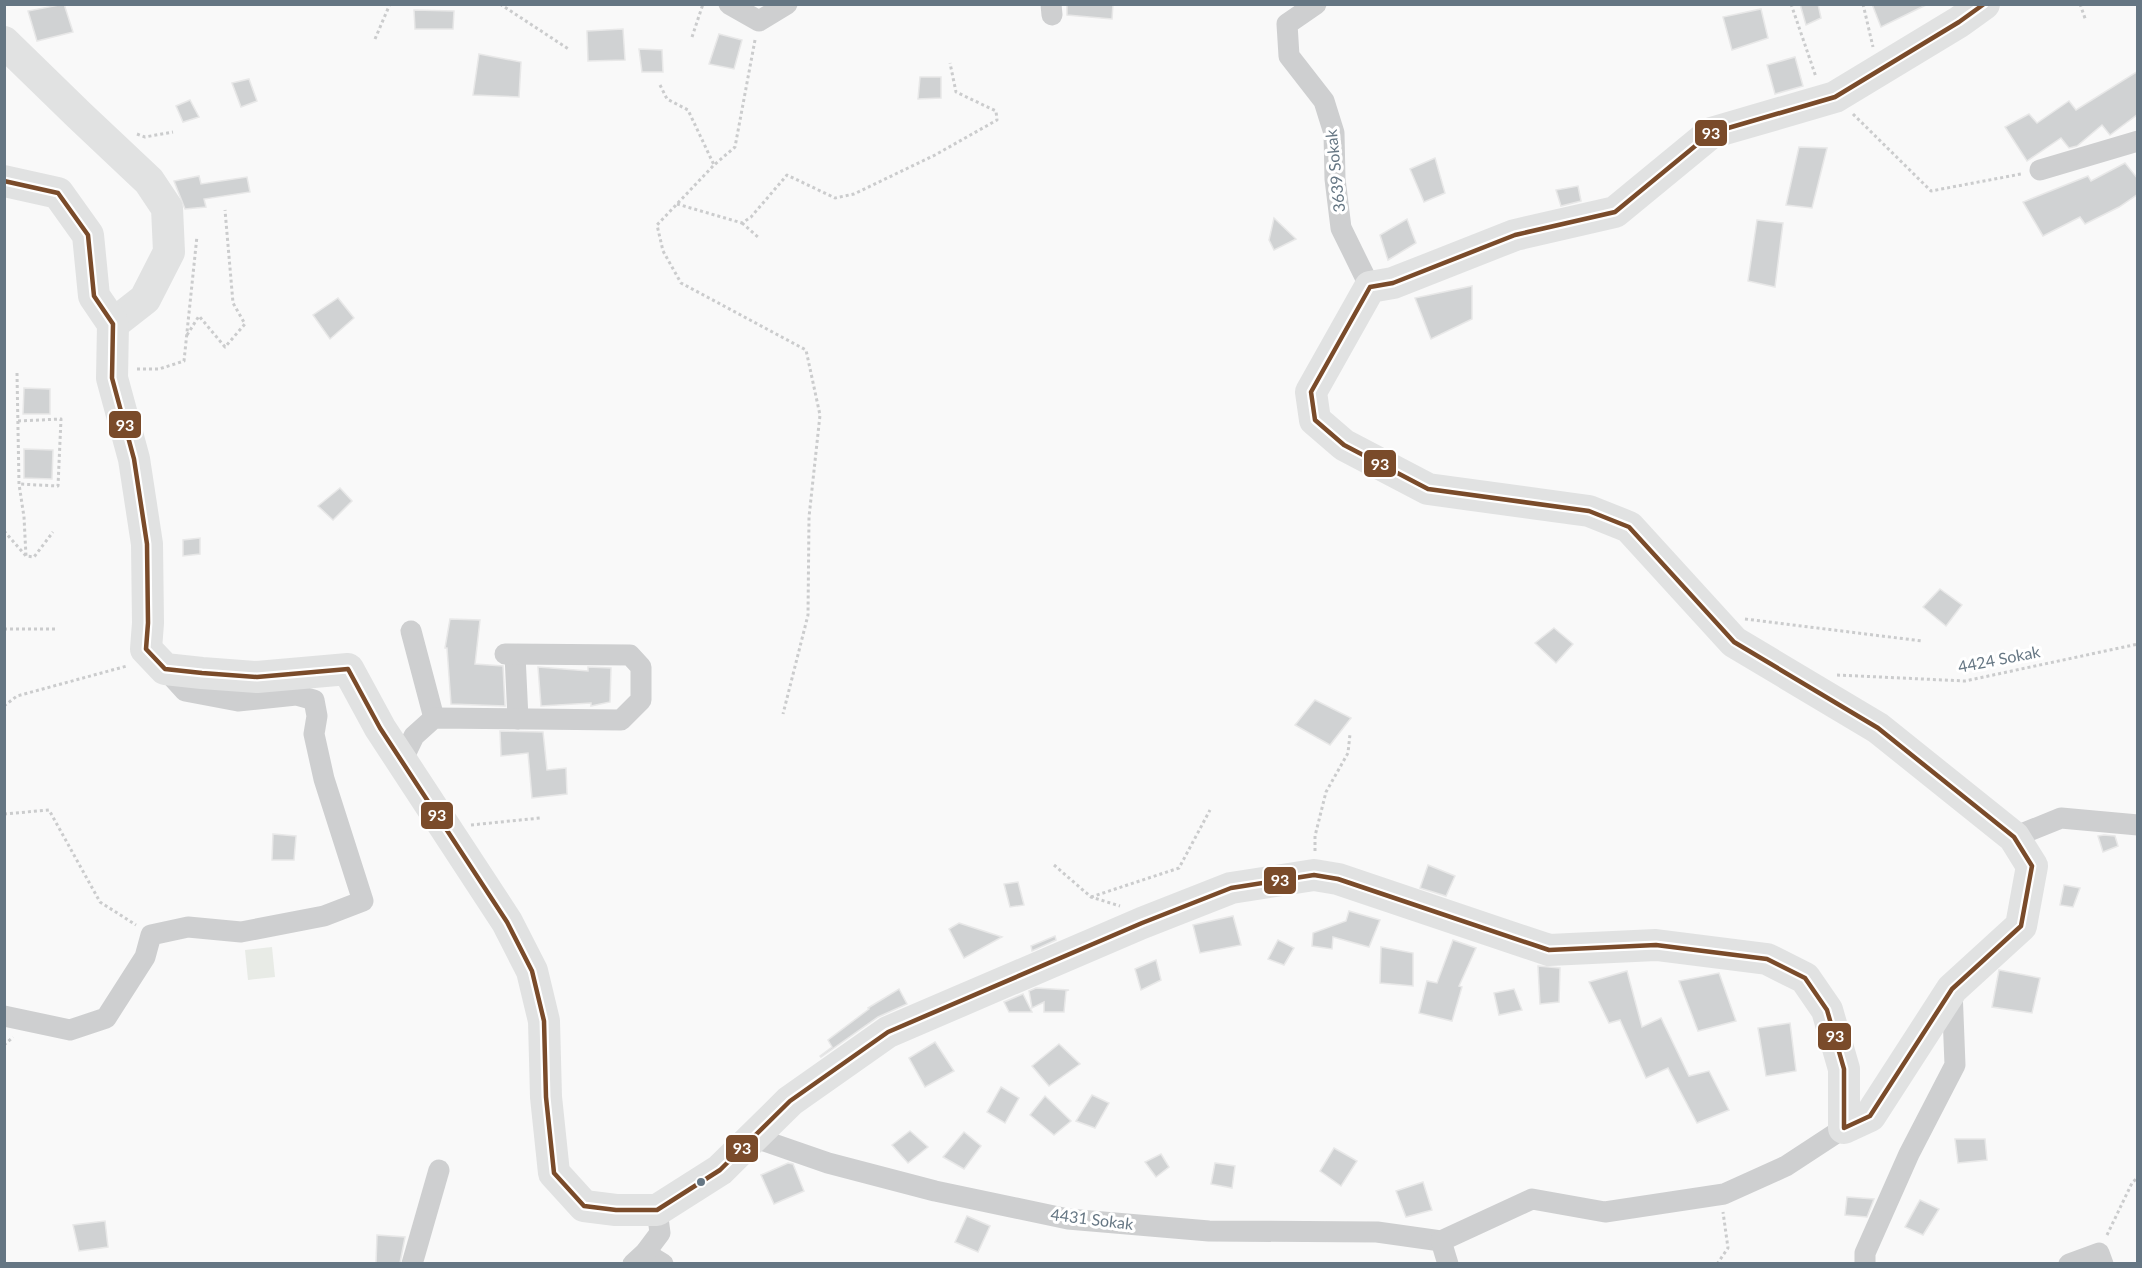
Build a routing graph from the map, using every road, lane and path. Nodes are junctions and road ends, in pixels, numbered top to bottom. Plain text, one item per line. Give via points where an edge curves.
1 (390, 4) edge
2 (500, 4) edge
3 (703, 4) edge
4 (729, 4) edge
5 (787, 4) edge
6 (1316, 4) edge
7 (1791, 4) edge
8 (1863, 4) edge
9 (1984, 4) edge
10 (2080, 4) edge
11 (1962, 13) edge
12 (759, 21) junction
13 (2086, 21) dead end
14 (692, 37) dead end
15 (375, 39) dead end
16 (4, 42) edge
17 (570, 50) dead end
18 (950, 63) dead end
19 (1878, 70) junction
20 (660, 85) dead end
21 (1829, 98) junction
22 (2138, 141) edge
23 (714, 165) junction
24 (2040, 170) joint
25 (4, 181) edge
26 (677, 204) junction
27 (225, 210) dead end
28 (742, 223) junction
29 (197, 236) dead end
30 (759, 238) dead end
31 (1370, 287) junction
32 (112, 324) junction
33 (187, 335) junction
34 (112, 368) junction
35 (17, 374) dead end
36 (18, 421) junction
37 (19, 484) junction
38 (4, 531) edge
39 (53, 532) dead end
40 (26, 556) junction
41 (1744, 619) dead end
42 (4, 629) edge
43 (56, 629) dead end
44 (411, 631) dead end
45 (1922, 641) dead end
46 (2138, 644) edge
47 (160, 664) junction
48 (1836, 675) dead end
49 (4, 706) edge
50 (783, 714) dead end
51 (434, 717) junction
52 (518, 719) junction
53 (1350, 734) dead end
54 (402, 761) junction
55 (1210, 810) dead end
56 (4, 814) edge
57 (540, 819) dead end
58 (2138, 825) edge
59 (446, 828) junction
60 (2014, 837) junction
61 (1054, 865) dead end
62 (1314, 875) junction
63 (1091, 897) junction
64 (1156, 917) junction
65 (151, 935) junction
66 (1952, 988) junction
67 (4, 1016) edge
68 (1844, 1128) junction
69 (753, 1137) junction
70 (439, 1170) dead end
71 (2138, 1177) edge
72 (1720, 1195) junction
73 (657, 1210) junction
74 (1441, 1241) junction
75 (639, 1258) edge
76 (2101, 1258) edge
77 (412, 1263) edge
78 (663, 1263) edge
79 (1448, 1263) edge
80 (1717, 1263) edge
81 (1865, 1263) edge
82 (2069, 1263) edge

1 - 15 path
2 - 17 path
3 - 14 path
4 - 12 street
5 - 12 street
6 - 31 street, 3639 Sokak via 1287,24 1289,56 1324,101 1334,133 1341,228
7 - 21 path
8 - 19 path
9 - 11 street
10 - 13 path
11 - 19 street
12 - 23 path via 735,147
16 - 32 street via 149,181 167,208 169,252 145,299
18 - 28 path via 956,92 996,111 997,120 854,194 835,198 787,175
19 - 21 street
20 - 23 path via 667,99 688,110
21 - 24 path via 1931,191
21 - 31 street via 1711,133 1615,212 1515,235 1393,283
22 - 24 street
23 - 26 path
25 - 32 street via 58,193 88,235 94,296
26 - 28 path
26 - 50 path via 657,225 663,251 681,283 806,350 820,415 809,517 808,615
27 - 33 path via 233,303 245,324 225,347 200,316
28 - 30 path
29 - 33 path
31 - 60 street via 1311,392 1315,420 1344,445 1428,489 1589,511 1629,527 1734,642 1878,728
32 - 34 street
33 - 34 path via 184,361 159,369
34 - 47 street via 135,459 147,544 146,649
35 - 36 path
36 - 37 path
36 - 37 path via 61,419 58,486
37 - 40 path
38 - 40 path
39 - 40 path via 34,557
41 - 45 path
42 - 43 path
44 - 51 street
46 - 48 path, 4424 Sokak via 1965,681
47 - 49 path via 17,696
47 - 54 street via 257,677 348,669
47 - 65 street via 185,691 238,701 296,695 314,700 314,734 324,779 363,901 324,916 241,932 188,927
51 - 52 street
51 - 54 street via 414,736
52 - 52 street via 621,720 641,700 640,667 630,655 510,654
53 - 62 path via 1348,753 1326,792 1315,836
54 - 59 street
55 - 63 path via 1179,868
56 - 65 path via 49,810 100,902
57 - 59 path
58 - 60 street via 2061,818
59 - 73 street via 507,922 532,970 544,1021 554,1173 584,1206
60 - 66 street via 2032,866 2022,926
61 - 63 path
62 - 64 street via 1231,888
62 - 68 street via 1338,879 1549,950 1656,945 1767,959 1805,978 1827,1010 1844,1069
63 - 64 path
64 - 69 street via 888,1032 790,1101
65 - 67 street via 145,957 106,1018 70,1030
66 - 68 street via 1870,1116
66 - 81 street via 1955,1065 1909,1154 1865,1253
68 - 72 street via 1786,1166
69 - 73 street via 720,1170
69 - 74 street, 4431 Sokak via 828,1163 935,1191 1068,1219 1209,1231 1377,1232
70 - 77 street
71 - 76 path
72 - 74 street via 1605,1212 1532,1199
72 - 80 path via 1728,1248
73 - 75 street via 660,1233
74 - 79 street
75 - 78 street
76 - 82 street

